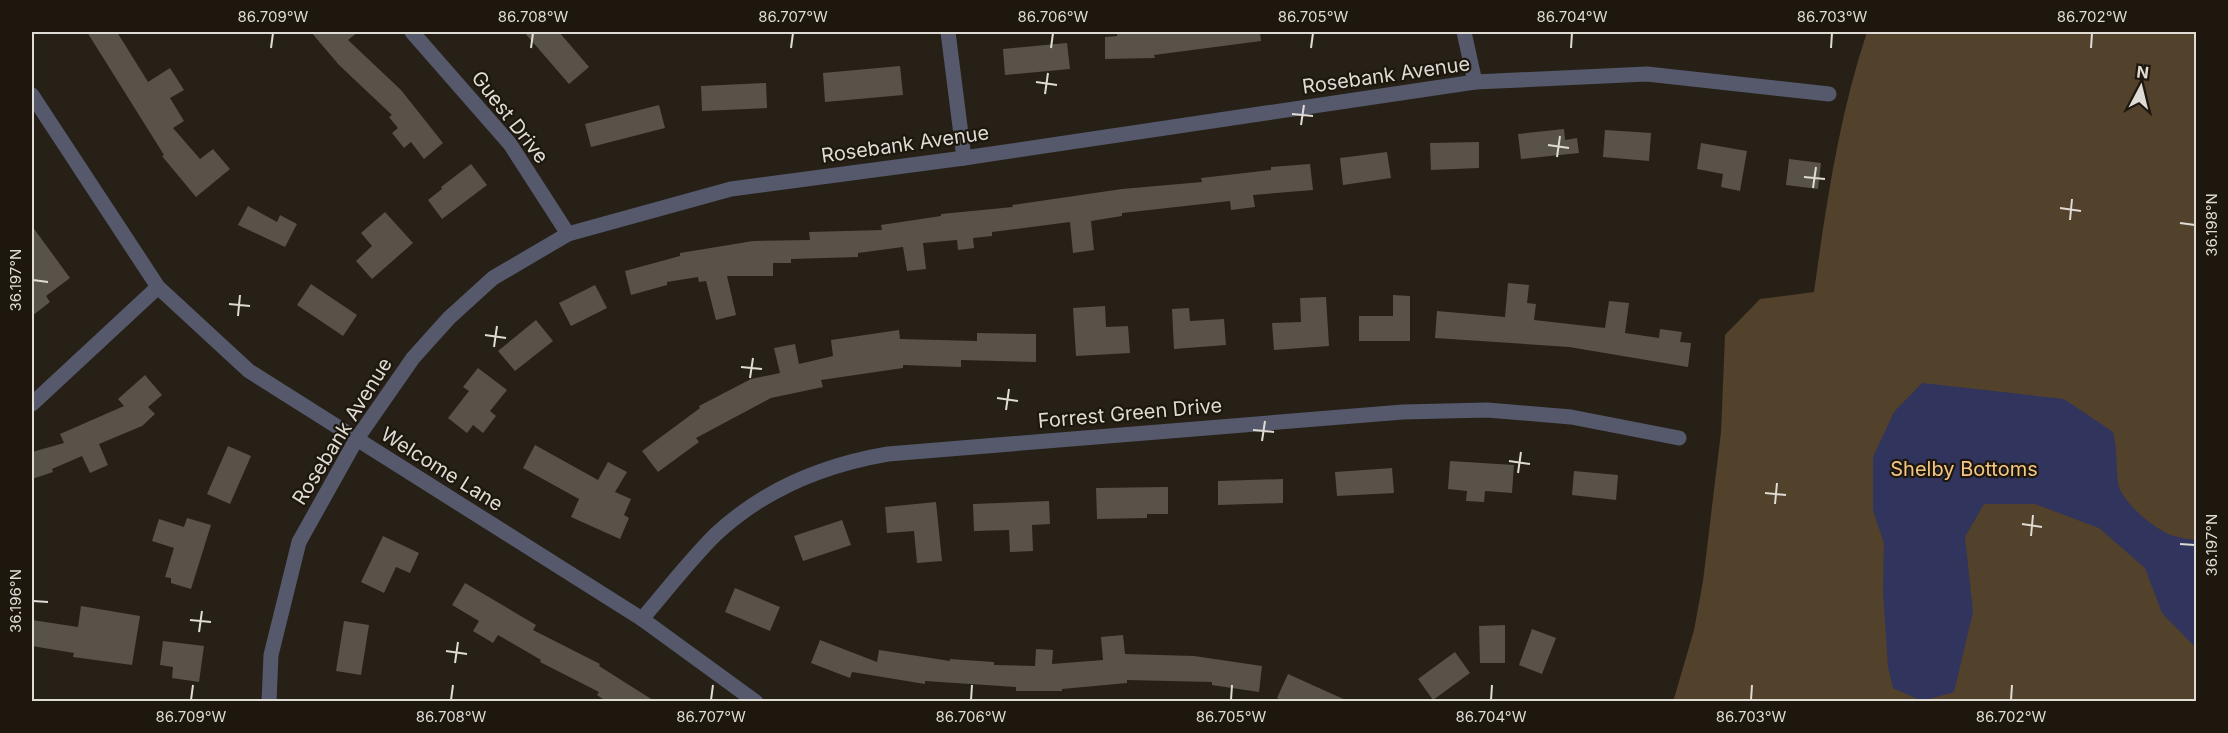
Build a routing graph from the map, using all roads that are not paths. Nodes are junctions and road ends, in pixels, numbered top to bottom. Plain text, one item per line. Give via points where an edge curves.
1 (412, 32) edge
2 (948, 32) edge
3 (1464, 32) edge
4 (1475, 82) junction
5 (32, 94) edge
6 (1829, 94) dead end
7 (964, 158) junction
8 (568, 234) junction
9 (158, 288) junction
10 (32, 404) edge
11 (1679, 438) dead end
12 (356, 440) junction
13 (642, 619) junction
14 (269, 702) edge
15 (756, 702) edge

1 - 8 street, Guest Drive via 510,144
2 - 7 street
3 - 4 street
4 - 6 street, Rosebank Avenue via 1647,74
4 - 7 street, Rosebank Avenue
5 - 9 street, Welcome Lane
7 - 8 street, Rosebank Avenue via 731,189
8 - 12 street, Rosebank Avenue via 493,278 449,318 413,358
9 - 10 street
9 - 12 street, Welcome Lane via 249,370
11 - 13 street, Forrest Green Drive via 1571,417 1487,410 1413,412 856,459 794,481 738,515
12 - 13 street, Welcome Lane
12 - 14 street, Rosebank Avenue via 299,542 271,655
13 - 15 street, Welcome Lane

